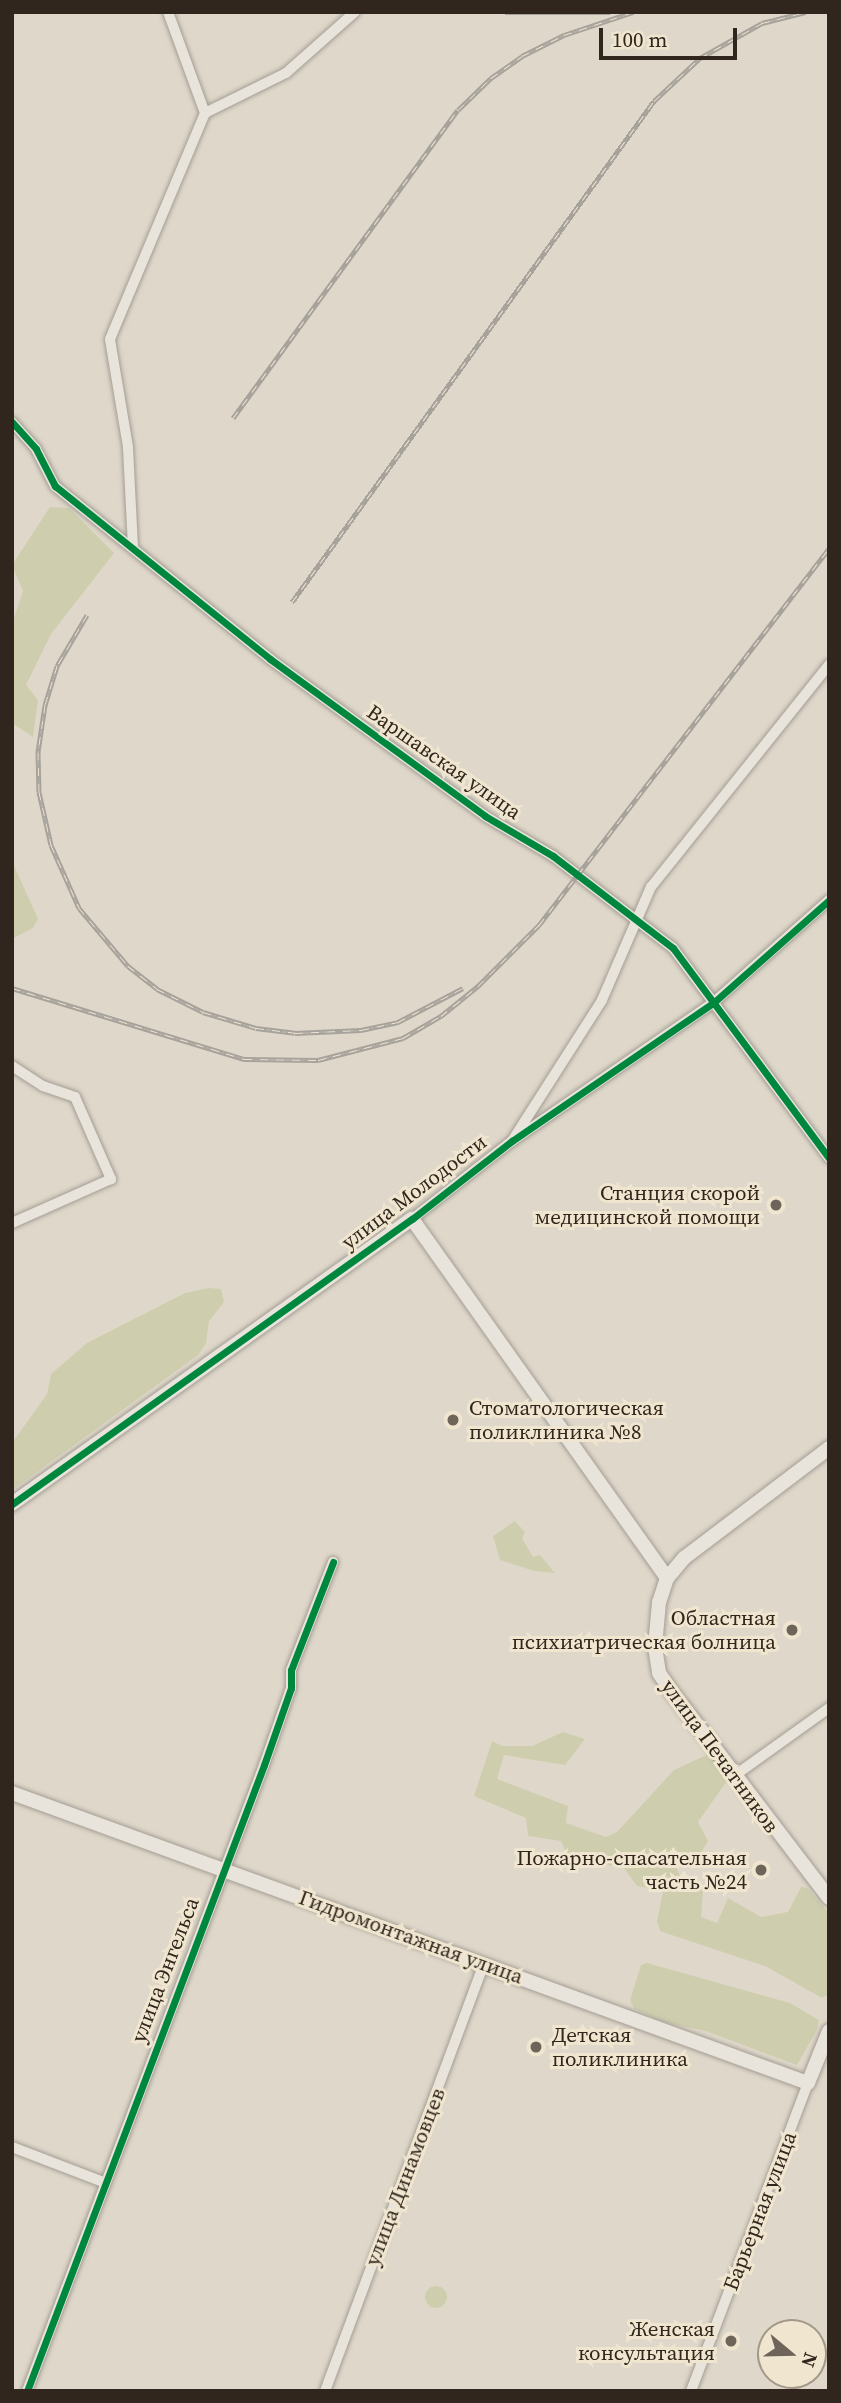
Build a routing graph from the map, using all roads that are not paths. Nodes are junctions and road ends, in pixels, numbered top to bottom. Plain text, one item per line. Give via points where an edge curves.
1 (168, 12) edge
2 (355, 12) edge
3 (205, 113) junction
4 (12, 422) edge
5 (133, 547) junction
6 (829, 666) edge
7 (829, 900) edge
8 (636, 917) junction
9 (713, 1003) junction
10 (12, 1066) edge
11 (512, 1141) junction
12 (829, 1158) edge
13 (412, 1219) junction
14 (12, 1223) edge
15 (829, 1448) edge
16 (12, 1504) edge
17 (333, 1562) dead end
18 (667, 1578) junction
19 (829, 1708) edge
20 (734, 1776) junction
21 (13, 1796) edge
22 (223, 1868) junction
23 (829, 1898) edge
24 (484, 1964) junction
25 (829, 2031) edge
26 (808, 2083) junction
27 (12, 2147) edge
28 (103, 2182) junction
29 (692, 2390) edge
30 (27, 2391) edge
31 (324, 2391) edge

1 - 3 street
2 - 3 street via 286,73
3 - 5 street via 110,339 128,447
4 - 5 street, Варшавская улица via 36,449 55,486
5 - 8 street, Варшавская улица via 289,673 485,816 553,856
6 - 8 street via 651,887
7 - 9 street, улица Молодости
8 - 9 street, Варшавская улица via 673,948
8 - 11 street via 602,1000
9 - 11 street, улица Молодости
9 - 12 street, Варшавская улица
10 - 14 street via 43,1086 75,1097 111,1180
11 - 13 street, улица Молодости
13 - 16 street, улица Молодости
13 - 18 street
15 - 18 street via 684,1558
17 - 22 street, улица Энгельса via 291,1670 284,1710
18 - 20 street, улица Печатников via 656,1627 659,1673
19 - 20 street
20 - 23 street, улица Печатников
21 - 22 street, Гидромонтажная улица
22 - 24 street, Гидромонтажная улица
22 - 28 street, улица Энгельса
24 - 26 street, Гидромонтажная улица
24 - 31 street, улица Динамовцев
25 - 26 street, Барьерная улица
26 - 29 street, Барьерная улица
27 - 28 street
28 - 30 street, улица Энгельса

